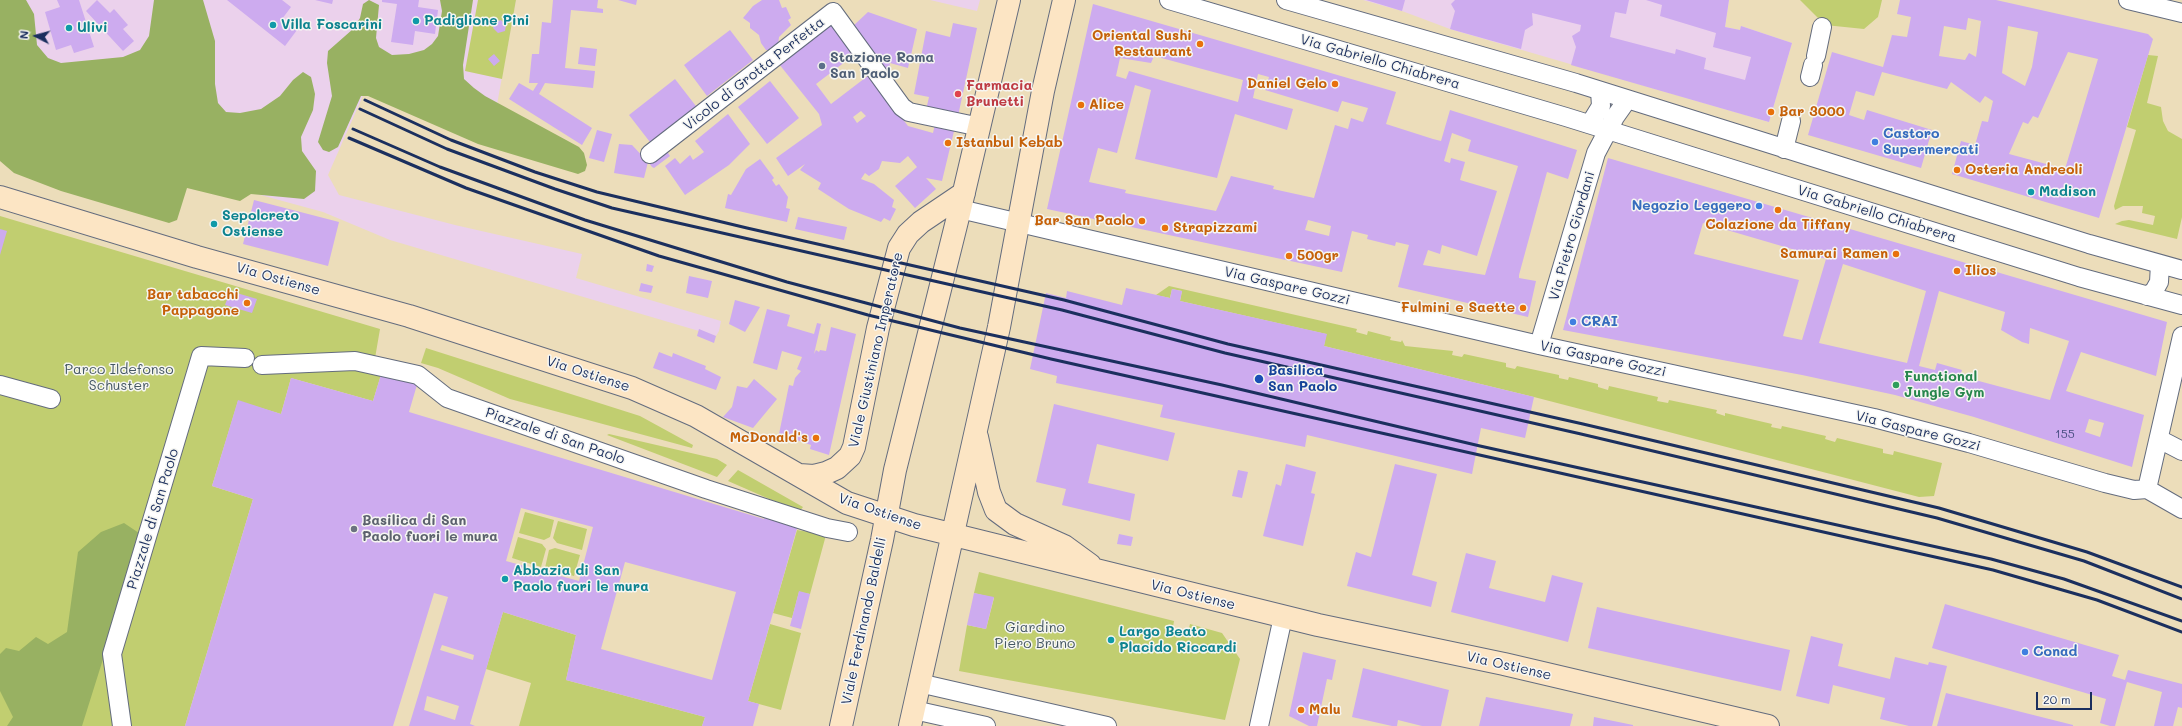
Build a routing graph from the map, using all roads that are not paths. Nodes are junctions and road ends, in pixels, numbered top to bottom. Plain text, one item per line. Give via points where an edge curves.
1 (1009, 0) edge
2 (1064, 0) edge
3 (1169, 0) edge
4 (1286, 0) edge
5 (2128, 0) edge
6 (2182, 13) edge
7 (1822, 28) dead end
8 (1810, 75) dead end
9 (1600, 91) junction
10 (1626, 100) junction
11 (1792, 121) dead end
12 (1590, 124) junction
13 (980, 127) junction
14 (1608, 130) junction
15 (1784, 149) junction
16 (650, 154) dead end
17 (0, 197) edge
18 (962, 201) junction
19 (1017, 223) junction
20 (2160, 264) junction
21 (2182, 270) edge
22 (2147, 296) junction
23 (2182, 305) edge
24 (2182, 336) edge
25 (1539, 345) junction
26 (245, 358) dead end
27 (262, 365) dead end
28 (0, 385) edge
29 (51, 398) dead end
30 (976, 432) junction
31 (2159, 439) junction
32 (2182, 451) edge
33 (799, 475) junction
34 (2147, 489) junction
35 (2182, 509) edge
36 (886, 517) junction
37 (848, 532) dead end
38 (952, 534) junction
39 (1099, 572) junction
40 (1283, 617) junction
41 (919, 683) junction
42 (912, 718) edge
43 (1727, 722) edge
44 (122, 726) edge
45 (841, 726) edge
46 (986, 726) edge
47 (1107, 726) edge
48 (1259, 726) edge
49 (1768, 726) edge

1 - 13 street
2 - 19 street
3 - 12 street, Via Gabriello Chiabrera
4 - 9 street
5 - 6 street
7 - 8 street
9 - 10 street
9 - 12 street via 1601,106
10 - 14 street
10 - 15 street
11 - 15 street
12 - 14 street, Via Gabriello Chiabrera
13 - 16 street, Vicolo di Grotta Perfetta via 909,112 902,107 833,12
13 - 18 street
14 - 22 street, Via Gabriello Chiabrera
14 - 25 street, Via Pietro Giordani via 1596,153
15 - 20 street
17 - 33 street, Via Ostiense via 197,257 409,316 632,388 696,416
18 - 19 street
18 - 33 street, Viale Giustiniano Imperatore via 921,222 908,234 899,248 878,328 850,456 837,468 826,473 814,476
18 - 36 street via 895,470
19 - 25 street, Via Gaspare Gozzi
19 - 30 street via 1000,327
20 - 21 street
20 - 22 street via 2159,282 2154,291
22 - 23 street, Via Gabriello Chiabrera
24 - 31 street
25 - 34 street, Via Gaspare Gozzi via 1874,418 2105,483 2134,490
26 - 44 street, Piazzale di San Paolo via 202,356 112,654
27 - 37 street, Piazzale di San Paolo via 355,361 418,375 447,398 706,489 827,528
28 - 29 street
30 - 38 street
30 - 39 street via 990,496 996,510 1015,524 1064,546
31 - 32 street
31 - 34 street
33 - 36 street, Via Ostiense via 847,503
34 - 35 street, Via Gaspare Gozzi
36 - 38 street, Via Ostiense
36 - 45 street, Viale Ferdinando Baldelli
38 - 39 street, Via Ostiense
38 - 41 street
39 - 40 street, Via Ostiense
40 - 43 street, Via Ostiense via 1504,664
40 - 48 street
41 - 42 street
41 - 47 street
42 - 46 street
43 - 49 street, Via Ostiense

